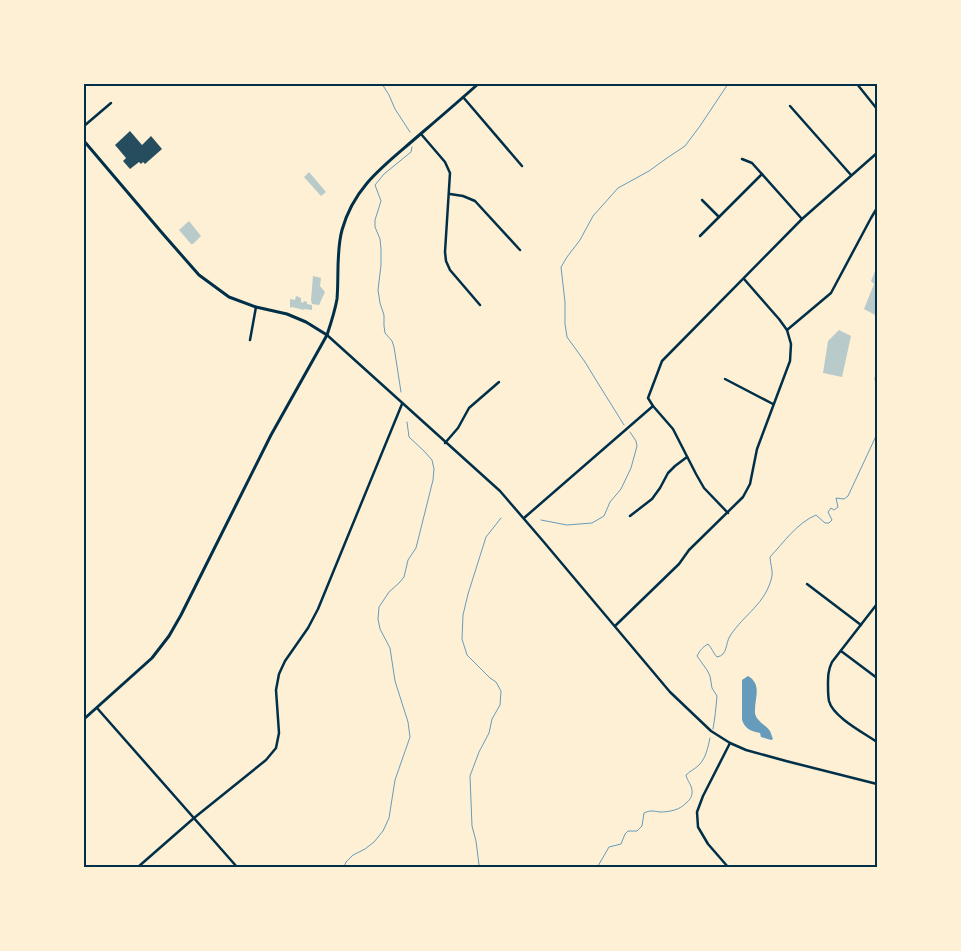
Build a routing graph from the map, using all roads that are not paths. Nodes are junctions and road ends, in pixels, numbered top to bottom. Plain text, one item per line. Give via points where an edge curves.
1 (478, 84) edge
2 (857, 84) edge
3 (462, 98) junction
4 (111, 102) dead end
5 (790, 106) dead end
6 (877, 109) edge
7 (84, 126) edge
8 (421, 134) junction
9 (84, 141) edge
10 (876, 154) edge
11 (742, 159) dead end
12 (522, 166) dead end
13 (762, 174) junction
14 (851, 175) junction
15 (450, 194) junction
16 (702, 200) dead end
17 (877, 208) edge
18 (719, 217) junction
19 (802, 219) junction
20 (700, 236) dead end
21 (520, 250) dead end
22 (744, 279) junction
23 (480, 305) dead end
24 (256, 307) junction
25 (787, 330) junction
26 (327, 335) junction
27 (250, 340) dead end
28 (725, 379) dead end
29 (499, 382) dead end
30 (402, 404) junction
31 (773, 404) junction
32 (653, 406) junction
33 (445, 443) junction
34 (687, 457) junction
35 (728, 513) junction
36 (630, 516) dead end
37 (524, 518) junction
38 (808, 584) dead end
39 (877, 604) edge
40 (861, 625) junction
41 (616, 626) junction
42 (841, 651) junction
43 (877, 678) edge
44 (97, 708) junction
45 (84, 719) edge
46 (877, 742) edge
47 (730, 743) junction
48 (877, 784) edge
49 (194, 818) junction
50 (138, 867) edge
51 (236, 867) edge
52 (728, 867) edge

1 - 3 main road
2 - 6 street
3 - 8 main road
3 - 12 street
4 - 7 street
5 - 14 street
8 - 15 street via 445,162 450,173
8 - 26 main road via 374,175 353,201 341,233 337,300
9 - 24 main road via 199,275 229,296
10 - 14 street
11 - 13 street via 752,163
13 - 18 street
13 - 19 street
14 - 19 street
15 - 21 street via 475,201
15 - 23 street via 446,261
16 - 18 street
17 - 25 street via 831,293
18 - 20 street
19 - 22 street
22 - 25 street
22 - 32 street via 662,361 648,398
24 - 26 main road via 286,314
24 - 27 street
25 - 31 street via 791,344 790,361
26 - 30 street
26 - 44 main road via 271,435 169,636 152,658
28 - 31 street
29 - 33 street via 469,408
30 - 33 street
30 - 49 street via 318,609 279,674 276,748 266,760
31 - 35 street via 757,449 750,484 744,497
32 - 34 street via 673,429
32 - 37 street
33 - 37 street via 500,491
34 - 35 street via 704,488
34 - 36 street via 668,473 652,499
35 - 41 street
37 - 41 street
38 - 40 street
39 - 40 street
40 - 42 street
41 - 47 street via 670,692 711,732
42 - 43 street
42 - 46 street via 828,674 831,706
44 - 45 main road
44 - 49 street
47 - 48 street
47 - 52 street via 697,812 698,827
49 - 50 street
49 - 51 street

